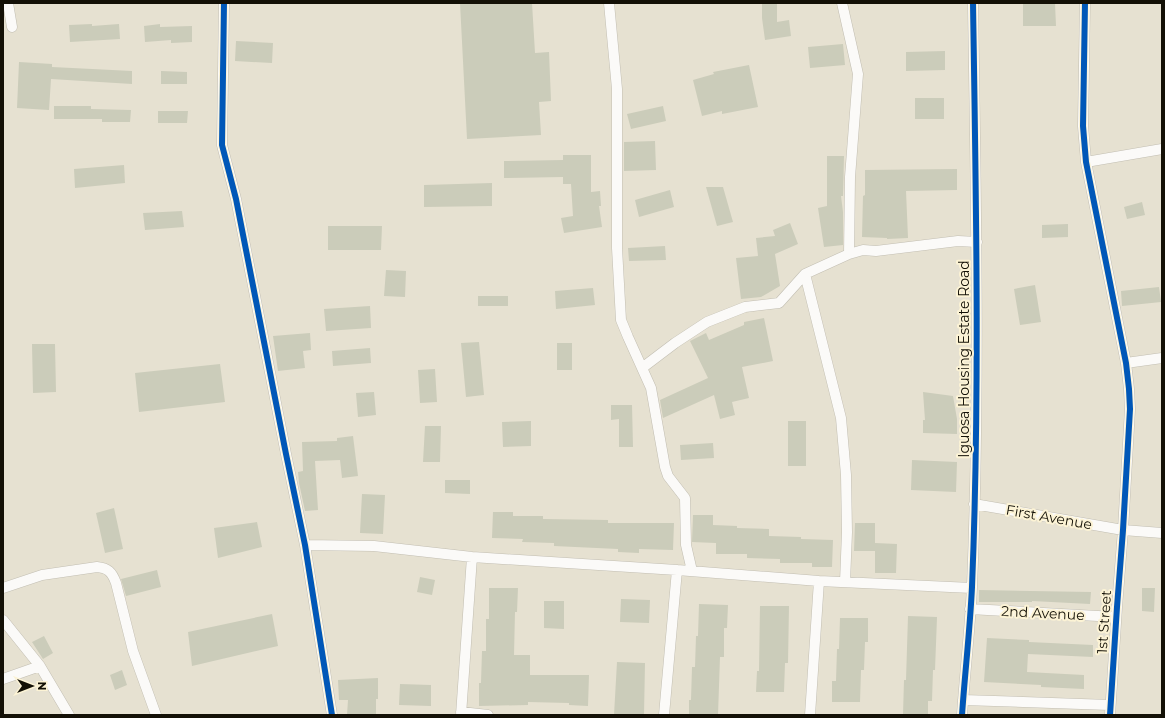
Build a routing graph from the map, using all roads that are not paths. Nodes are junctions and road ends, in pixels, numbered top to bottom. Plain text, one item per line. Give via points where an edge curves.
1 (8, 3) edge
2 (224, 3) edge
3 (609, 3) edge
4 (842, 3) edge
5 (973, 3) edge
6 (1085, 3) edge
7 (12, 27) dead end
8 (1162, 149) edge
9 (1086, 162) junction
10 (976, 242) junction
11 (849, 254) junction
12 (805, 274) junction
13 (1162, 358) edge
14 (1126, 363) junction
15 (642, 368) junction
16 (974, 504) junction
17 (1123, 530) junction
18 (1162, 533) edge
19 (305, 545) junction
20 (472, 557) junction
21 (677, 570) junction
22 (692, 571) junction
23 (819, 581) junction
24 (845, 582) junction
25 (3, 588) edge
26 (972, 588) junction
27 (970, 609) junction
28 (1116, 617) junction
29 (3, 620) edge
30 (40, 666) junction
31 (3, 679) edge
32 (963, 700) junction
33 (1110, 710) edge
34 (64, 714) edge
35 (461, 714) edge
36 (156, 715) edge
37 (332, 715) edge
38 (488, 715) edge
39 (664, 715) edge
40 (810, 715) edge
41 (962, 715) edge

1 - 7 street
2 - 19 street via 222,145 236,199
3 - 15 street via 617,89 617,248 621,320
4 - 11 street via 858,74 850,177
5 - 10 street, Iguosa Housing Estate Road
6 - 9 street, 1st Street via 1083,126
8 - 9 street
9 - 14 street, 1st Street
10 - 11 street via 958,241 876,251 863,250
10 - 16 street, Iguosa Housing Estate Road
11 - 12 street
12 - 15 street via 779,303 745,307 707,322
12 - 24 street via 841,418 846,475
13 - 14 street
14 - 17 street, 1st Street via 1130,408
15 - 22 street via 652,388 665,467 668,476 686,502 686,545
16 - 17 street, First Avenue
16 - 26 street, Iguosa Housing Estate Road
17 - 18 street, First Avenue
17 - 28 street, 1st Street
19 - 20 street via 374,546
19 - 37 street
20 - 21 street
20 - 35 street
21 - 22 street
21 - 39 street
22 - 23 street
23 - 24 street
23 - 40 street
24 - 26 street
25 - 36 street via 42,575 106,568 113,574 133,651
26 - 27 street, Iguosa Housing Estate Road
27 - 28 street, 2nd Avenue
27 - 32 street, Iguosa Housing Estate Road
28 - 33 street, 1st Street
29 - 30 street
30 - 31 street
30 - 34 street
32 - 33 street
32 - 41 street, Iguosa Housing Estate Road
35 - 38 street

